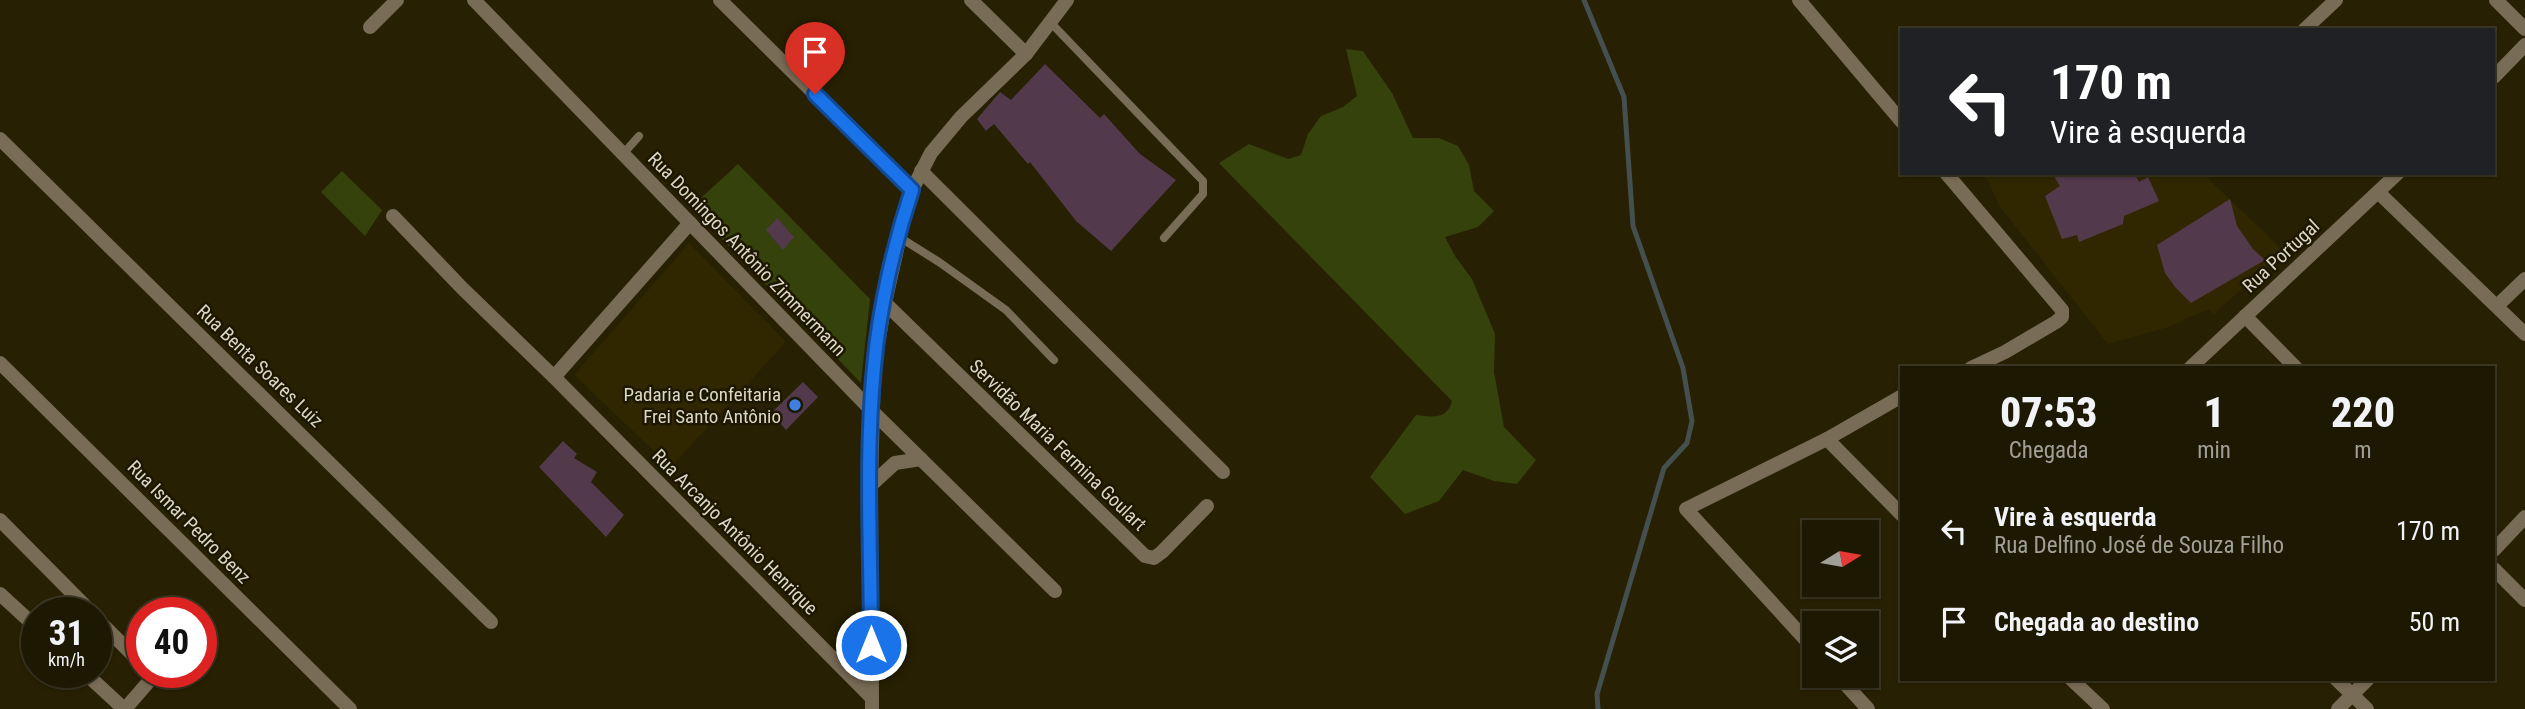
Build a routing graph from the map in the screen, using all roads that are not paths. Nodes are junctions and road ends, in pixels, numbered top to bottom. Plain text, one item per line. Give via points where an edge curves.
1 (397, 0) edge
2 (474, 0) edge
3 (720, 0) edge
4 (971, 0) edge
5 (1067, 0) edge
6 (1799, 0) edge
7 (2336, 0) edge
8 (2496, 0) edge
9 (1051, 23) junction
10 (370, 27) dead end
11 (2306, 28) edge
12 (2525, 29) edge
13 (2525, 45) edge
14 (1026, 54) junction
15 (2495, 76) edge
16 (1900, 119) edge
17 (639, 136) dead end
18 (0, 139) edge
19 (623, 154) junction
20 (921, 171) junction
21 (1948, 175) edge
22 (2396, 175) edge
23 (912, 190) junction
24 (2379, 193) junction
25 (393, 216) dead end
26 (690, 223) junction
27 (899, 237) junction
28 (1164, 238) dead end
29 (2525, 279) edge
30 (884, 303) junction
31 (2498, 305) junction
32 (2245, 316) junction
33 (2525, 334) edge
34 (1054, 360) dead end
35 (0, 362) edge
36 (1975, 366) edge
37 (2192, 366) edge
38 (2294, 366) edge
39 (554, 377) junction
40 (1900, 397) edge
41 (871, 410) junction
42 (1827, 439) junction
43 (921, 459) junction
44 (1223, 472) dead end
45 (871, 485) junction
46 (1207, 506) dead end
47 (1900, 513) edge
48 (2525, 517) edge
49 (0, 520) edge
50 (2495, 549) edge
51 (2495, 570) edge
52 (1055, 591) dead end
53 (0, 594) edge
54 (76, 597) edge
55 (2525, 600) edge
56 (21, 613) edge
57 (491, 622) dead end
58 (112, 634) edge
59 (1802, 636) edge
60 (126, 648) edge
61 (2073, 681) edge
62 (2338, 681) edge
63 (2366, 681) edge
64 (101, 688) edge
65 (143, 688) edge
66 (1849, 688) edge
67 (2353, 695) junction
68 (872, 703) edge
69 (124, 709) edge
70 (350, 709) edge
71 (1868, 709) edge
72 (2103, 709) edge
73 (2338, 709) edge
74 (2367, 709) edge

1 - 10 street
2 - 19 street, Rua Domingos Antônio Zimmermann
3 - 23 street
4 - 14 street
5 - 9 street
6 - 16 street
7 - 11 street
8 - 12 street
9 - 14 street
9 - 28 lane via 1203,181 1203,194
13 - 15 street
14 - 20 street via 961,117
17 - 19 lane
18 - 57 street, Rua Benta Soares Luiz
19 - 26 street, Rua Domingos Antônio Zimmermann
20 - 23 street
20 - 44 street
21 - 36 street via 2062,310 2056,323
22 - 24 street, Rua Portugal
23 - 27 street
24 - 31 street
24 - 32 street, Rua Portugal
25 - 39 street, Rua Arcanjo Antônio Henrique
26 - 39 street
26 - 41 street, Rua Domingos Antônio Zimmermann
27 - 30 street
27 - 34 lane via 1006,310
29 - 31 street
30 - 41 street
30 - 46 street, Servidão Maria Fermina Goulart via 1145,556 1154,558 1162,552
31 - 33 street
32 - 37 street, Rua Portugal
32 - 38 street
35 - 70 street, Rua Ismar Pedro Benz
39 - 68 street, Rua Arcanjo Antônio Henrique
40 - 42 street
41 - 43 street, Rua Domingos Antônio Zimmermann
41 - 45 street
42 - 47 street
42 - 59 street via 1686,509
43 - 45 street via 895,463
43 - 52 street, Rua Domingos Antônio Zimmermann
45 - 68 street
48 - 50 street
49 - 54 street
51 - 55 street
53 - 56 street
58 - 60 street
61 - 72 street
62 - 67 street
63 - 67 street
64 - 69 street
65 - 69 street
66 - 71 street
67 - 73 street
67 - 74 street

